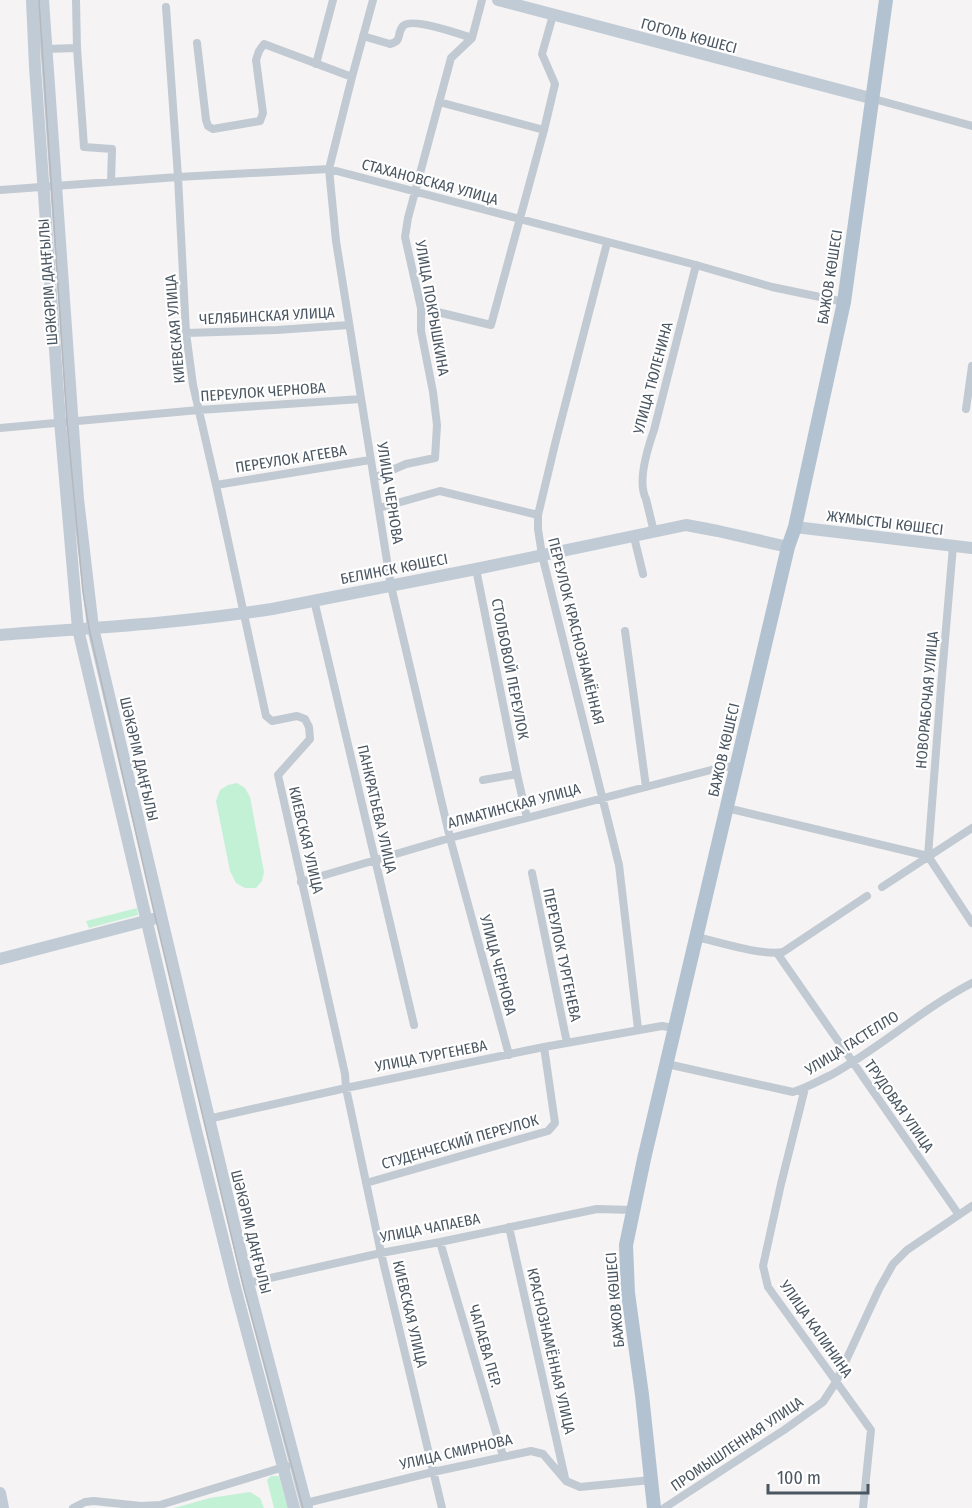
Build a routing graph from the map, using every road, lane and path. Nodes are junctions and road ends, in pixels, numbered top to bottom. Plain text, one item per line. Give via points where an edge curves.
1 (32, 0) edge
2 (43, 0) edge
3 (333, 0) edge
4 (374, 0) edge
5 (482, 0) edge
6 (498, 0) edge
7 (886, 0) edge
8 (76, 1) edge
9 (166, 7) dead end
10 (553, 15) junction
11 (363, 36) junction
12 (472, 38) junction
13 (197, 43) dead end
14 (77, 48) junction
15 (46, 49) junction
16 (316, 64) junction
17 (351, 77) junction
18 (874, 99) junction
19 (439, 102) junction
20 (972, 126) edge
21 (544, 130) junction
22 (329, 169) junction
23 (178, 177) junction
24 (111, 182) junction
25 (50, 186) junction
26 (0, 190) edge
27 (416, 192) junction
28 (519, 219) junction
29 (607, 243) junction
30 (696, 265) junction
31 (844, 302) junction
32 (421, 308) junction
33 (349, 325) junction
34 (186, 333) junction
35 (972, 366) edge
36 (361, 399) junction
37 (966, 409) dead end
38 (199, 410) junction
39 (66, 421) junction
40 (0, 428) edge
41 (370, 460) junction
42 (374, 478) junction
43 (216, 485) junction
44 (379, 508) junction
45 (538, 515) junction
46 (795, 527) junction
47 (654, 532) junction
48 (634, 537) junction
49 (953, 546) junction
50 (788, 547) junction
51 (972, 548) edge
52 (542, 555) junction
53 (476, 569) junction
54 (643, 574) dead end
55 (391, 586) junction
56 (314, 600) junction
57 (243, 613) junction
58 (93, 628) junction
59 (78, 629) junction
60 (625, 631) dead end
61 (0, 635) edge
62 (736, 765) junction
63 (517, 774) junction
64 (483, 780) dead end
65 (646, 787) junction
66 (603, 798) junction
67 (727, 808) junction
68 (527, 818) junction
69 (972, 828) edge
70 (450, 838) junction
71 (928, 856) junction
72 (375, 861) junction
73 (532, 873) dead end
74 (301, 882) junction
75 (882, 887) dead end
76 (867, 896) dead end
77 (161, 917) junction
78 (146, 921) junction
79 (972, 923) edge
80 (697, 937) junction
81 (777, 953) junction
82 (0, 959) edge
83 (972, 983) edge
84 (414, 1024) dead end
85 (674, 1028) junction
86 (638, 1029) junction
87 (567, 1043) junction
88 (544, 1047) junction
89 (509, 1055) junction
90 (853, 1062) junction
91 (667, 1064) junction
92 (346, 1088) junction
93 (805, 1088) junction
94 (208, 1119) junction
95 (194, 1122) junction
96 (366, 1183) junction
97 (972, 1206) edge
98 (633, 1210) junction
99 (959, 1215) junction
100 (509, 1227) junction
101 (440, 1242) junction
102 (381, 1253) junction
103 (248, 1284) junction
104 (235, 1287) junction
105 (836, 1382) junction
106 (503, 1456) junction
107 (289, 1466) junction
108 (433, 1472) junction
109 (651, 1480) junction
110 (566, 1481) junction
111 (0, 1493) edge
112 (300, 1506) edge
113 (3, 1508) edge
114 (73, 1508) edge
115 (442, 1508) edge
116 (654, 1508) edge
117 (664, 1508) edge
118 (863, 1508) edge

1 - 25 main road, ШӘКӘРІМ ДАҢҒЫЛЫ
2 - 15 main road, ШӘКӘРІМ ДАҢҒЫЛЫ
3 - 16 street
4 - 11 street, УЛИЦА ЧЕРНОВА
5 - 12 street
6 - 10 main road, ГОГОЛЬ КӨШЕСІ
7 - 18 main road, БАЖОВ КӨШЕСІ
8 - 14 street
9 - 23 street, КИЕВСКАЯ УЛИЦА
10 - 18 main road, ГОГОЛЬ КӨШЕСІ
10 - 21 street via 542,54 555,84
11 - 12 street via 394,44 401,28 410,23
11 - 17 street, УЛИЦА ЧЕРНОВА
12 - 19 street, УЛИЦА ПОКРЫШКИНА via 451,58
13 - 16 street via 206,120 213,129 260,121 264,113 256,60 264,44
14 - 15 street
14 - 24 street via 84,147 112,148
15 - 25 main road, ШӘКӘРІМ ДАҢҒЫЛЫ
16 - 17 street
17 - 22 street, УЛИЦА ЧЕРНОВА
18 - 20 street
18 - 31 main road, БАЖОВ КӨШЕСІ
19 - 21 street
19 - 27 street, УЛИЦА ПОКРЫШКИНА
21 - 28 street
22 - 23 street, СТАХАНОВСКАЯ УЛИЦА
22 - 27 street, СТАХАНОВСКАЯ УЛИЦА
22 - 33 street, УЛИЦА ЧЕРНОВА
23 - 24 street, СТАХАНОВСКАЯ УЛИЦА
23 - 34 street, КИЕВСКАЯ УЛИЦА
24 - 25 street, СТАХАНОВСКАЯ УЛИЦА
25 - 26 street, СТАХАНОВСКАЯ УЛИЦА
25 - 39 main road, ШӘКӘРІМ ДАҢҒЫЛЫ
27 - 28 street, СТАХАНОВСКАЯ УЛИЦА
27 - 32 street, УЛИЦА ПОКРЫШКИНА via 405,237
28 - 29 street, СТАХАНОВСКАЯ УЛИЦА
28 - 32 street via 490,325
29 - 30 street, СТАХАНОВСКАЯ УЛИЦА
29 - 45 street, ПЕРЕУЛОК КРАСНОЗНАМЁННАЯ
30 - 31 street, СТАХАНОВСКАЯ УЛИЦА
30 - 47 street, УЛИЦА ТЮЛЕНИНА via 646,452 644,495
31 - 46 main road, БАЖОВ КӨШЕСІ
32 - 42 street, УЛИЦА ПОКРЫШКИНА via 421,331 437,425 435,458 406,464
33 - 34 street, ЧЕЛЯБИНСКАЯ УЛИЦА
33 - 36 street, УЛИЦА ЧЕРНОВА
34 - 38 street, КИЕВСКАЯ УЛИЦА
35 - 37 street
36 - 38 street, ПЕРЕУЛОК ЧЕРНОВА
36 - 41 street, УЛИЦА ЧЕРНОВА
38 - 39 street, ПЕРЕУЛОК ЧЕРНОВА
38 - 43 street, КИЕВСКАЯ УЛИЦА
39 - 40 street, ПЕРЕУЛОК ЧЕРНОВА
39 - 58 main road, ШӘКӘРІМ ДАҢҒЫЛЫ
39 - 59 main road, ШӘКӘРІМ ДАҢҒЫЛЫ
41 - 42 street, УЛИЦА ЧЕРНОВА
41 - 43 street, ПЕРЕУЛОК АГЕЕВА
42 - 44 street, УЛИЦА ЧЕРНОВА
43 - 57 street, КИЕВСКАЯ УЛИЦА
44 - 45 street via 440,490
44 - 55 street, УЛИЦА ЧЕРНОВА
45 - 52 street, ПЕРЕУЛОК КРАСНОЗНАМЁННАЯ
46 - 49 main road, ЖҰМЫСТЫ КӨШЕСІ
46 - 50 main road, БАЖОВ КӨШЕСІ
47 - 48 main road, БЕЛИНСК КӨШЕСІ
47 - 50 main road, БЕЛИНСК КӨШЕСІ via 686,525
48 - 52 main road, БЕЛИНСК КӨШЕСІ
48 - 54 street
49 - 51 main road, ЖҰМЫСТЫ КӨШЕСІ
49 - 71 street, НОВОРАБОЧАЯ УЛИЦА
50 - 62 main road, БАЖОВ КӨШЕСІ
52 - 53 main road, БЕЛИНСК КӨШЕСІ
52 - 66 street, ПЕРЕУЛОК КРАСНОЗНАМЁННАЯ
53 - 55 main road, БЕЛИНСК КӨШЕСІ
53 - 63 street, СТОЛБОВОЙ ПЕРЕУЛОК
55 - 56 main road, БЕЛИНСК КӨШЕСІ
55 - 70 street, УЛИЦА ЧЕРНОВА
56 - 57 main road, БЕЛИНСК КӨШЕСІ
56 - 72 street, ПАНКРАТЬЕВА УЛИЦА
57 - 58 main road, БЕЛИНСК КӨШЕСІ
57 - 74 street, КИЕВСКАЯ УЛИЦА via 267,716 272,721 297,716 309,727 310,739 278,776
58 - 59 main road, БЕЛИНСК КӨШЕСІ
58 - 77 main road, ШӘКӘРІМ ДАҢҒЫЛЫ
59 - 61 main road, БЕЛИНСК КӨШЕСІ
59 - 78 main road, ШӘКӘРІМ ДАҢҒЫЛЫ
60 - 65 street
62 - 65 street, АЛМАТИНСКАЯ УЛИЦА
62 - 67 main road, БАЖОВ КӨШЕСІ
63 - 64 street
63 - 68 street, СТОЛБОВОЙ ПЕРЕУЛОК
65 - 66 street, АЛМАТИНСКАЯ УЛИЦА
66 - 68 street, АЛМАТИНСКАЯ УЛИЦА
66 - 86 street, ПЕРЕУЛОК КРАСНОЗНАМЁННАЯ via 620,865
67 - 71 street
67 - 80 main road, БАЖОВ КӨШЕСІ
68 - 70 street, АЛМАТИНСКАЯ УЛИЦА
69 - 71 street
70 - 72 street, АЛМАТИНСКАЯ УЛИЦА
70 - 89 street, УЛИЦА ЧЕРНОВА
71 - 75 street
71 - 79 street
72 - 74 street, АЛМАТИНСКАЯ УЛИЦА
72 - 84 street, ПАНКРАТЬЕВА УЛИЦА
73 - 87 street, ПЕРЕУЛОК ТУРГЕНЕВА
74 - 92 street, КИЕВСКАЯ УЛИЦА
76 - 81 street
77 - 78 main road
77 - 94 main road, ШӘКӘРІМ ДАҢҒЫЛЫ
78 - 82 main road
78 - 95 main road, ШӘКӘРІМ ДАҢҒЫЛЫ
80 - 81 street
80 - 85 main road, БАЖОВ КӨШЕСІ
81 - 90 street, ТРУДОВАЯ УЛИЦА
83 - 90 street, УЛИЦА ГАСТЕЛЛО via 950,994
85 - 86 street, УЛИЦА ТУРГЕНЕВА
85 - 91 main road, БАЖОВ КӨШЕСІ
86 - 87 street, УЛИЦА ТУРГЕНЕВА
87 - 88 street, УЛИЦА ТУРГЕНЕВА
88 - 89 street, УЛИЦА ТУРГЕНЕВА
88 - 96 street, СТУДЕНЧЕСКИЙ ПЕРЕУЛОК via 555,1123 548,1131
89 - 92 street, УЛИЦА ТУРГЕНЕВА
90 - 93 street, УЛИЦА ГАСТЕЛЛО
90 - 99 street, ТРУДОВАЯ УЛИЦА
91 - 93 street, УЛИЦА ГАСТЕЛЛО via 792,1092
91 - 98 main road, БАЖОВ КӨШЕСІ
92 - 94 street, УЛИЦА ТУРГЕНЕВА
92 - 96 street, КИЕВСКАЯ УЛИЦА
93 - 105 street, УЛИЦА КАЛИНИНА via 763,1266 768,1287
94 - 95 main road, УЛИЦА ТУРГЕНЕВА
94 - 103 main road, ШӘКӘРІМ ДАҢҒЫЛЫ
95 - 104 main road, ШӘКӘРІМ ДАҢҒЫЛЫ
96 - 102 street, КИЕВСКАЯ УЛИЦА
97 - 99 street, ПРОМЫШЛЕННАЯ УЛИЦА
98 - 100 street, УЛИЦА ЧАПАЕВА via 597,1209
98 - 109 main road, БАЖОВ КӨШЕСІ via 626,1245 627,1277
99 - 105 street, ПРОМЫШЛЕННАЯ УЛИЦА via 893,1264
100 - 101 street, УЛИЦА ЧАПАЕВА
100 - 110 street, КРАСНОЗНАМЁННАЯ УЛИЦА
101 - 102 street, УЛИЦА ЧАПАЕВА
101 - 106 street, ЧАПАЕВА ПЕР.
102 - 103 street, УЛИЦА ЧАПАЕВА
102 - 108 street, КИЕВСКАЯ УЛИЦА
103 - 104 main road, УЛИЦА ЧАПАЕВА
103 - 107 main road, ШӘКӘРІМ ДАҢҒЫЛЫ
104 - 107 main road, ШӘКӘРІМ ДАҢҒЫЛЫ
105 - 117 street, ПРОМЫШЛЕННАЯ УЛИЦА via 823,1402
105 - 118 street, УЛИЦА КАЛИНИНА via 871,1430
106 - 108 street, УЛИЦА СМИРНОВА
106 - 110 street, УЛИЦА СМИРНОВА via 543,1454
107 - 112 main road, ШӘКӘРІМ ДАҢҒЫЛЫ
107 - 114 street via 160,1505 94,1501
108 - 112 street, УЛИЦА СМИРНОВА
108 - 115 street, КИЕВСКАЯ УЛИЦА
109 - 110 street via 580,1487
109 - 116 main road, БАЖОВ КӨШЕСІ
111 - 113 main road

